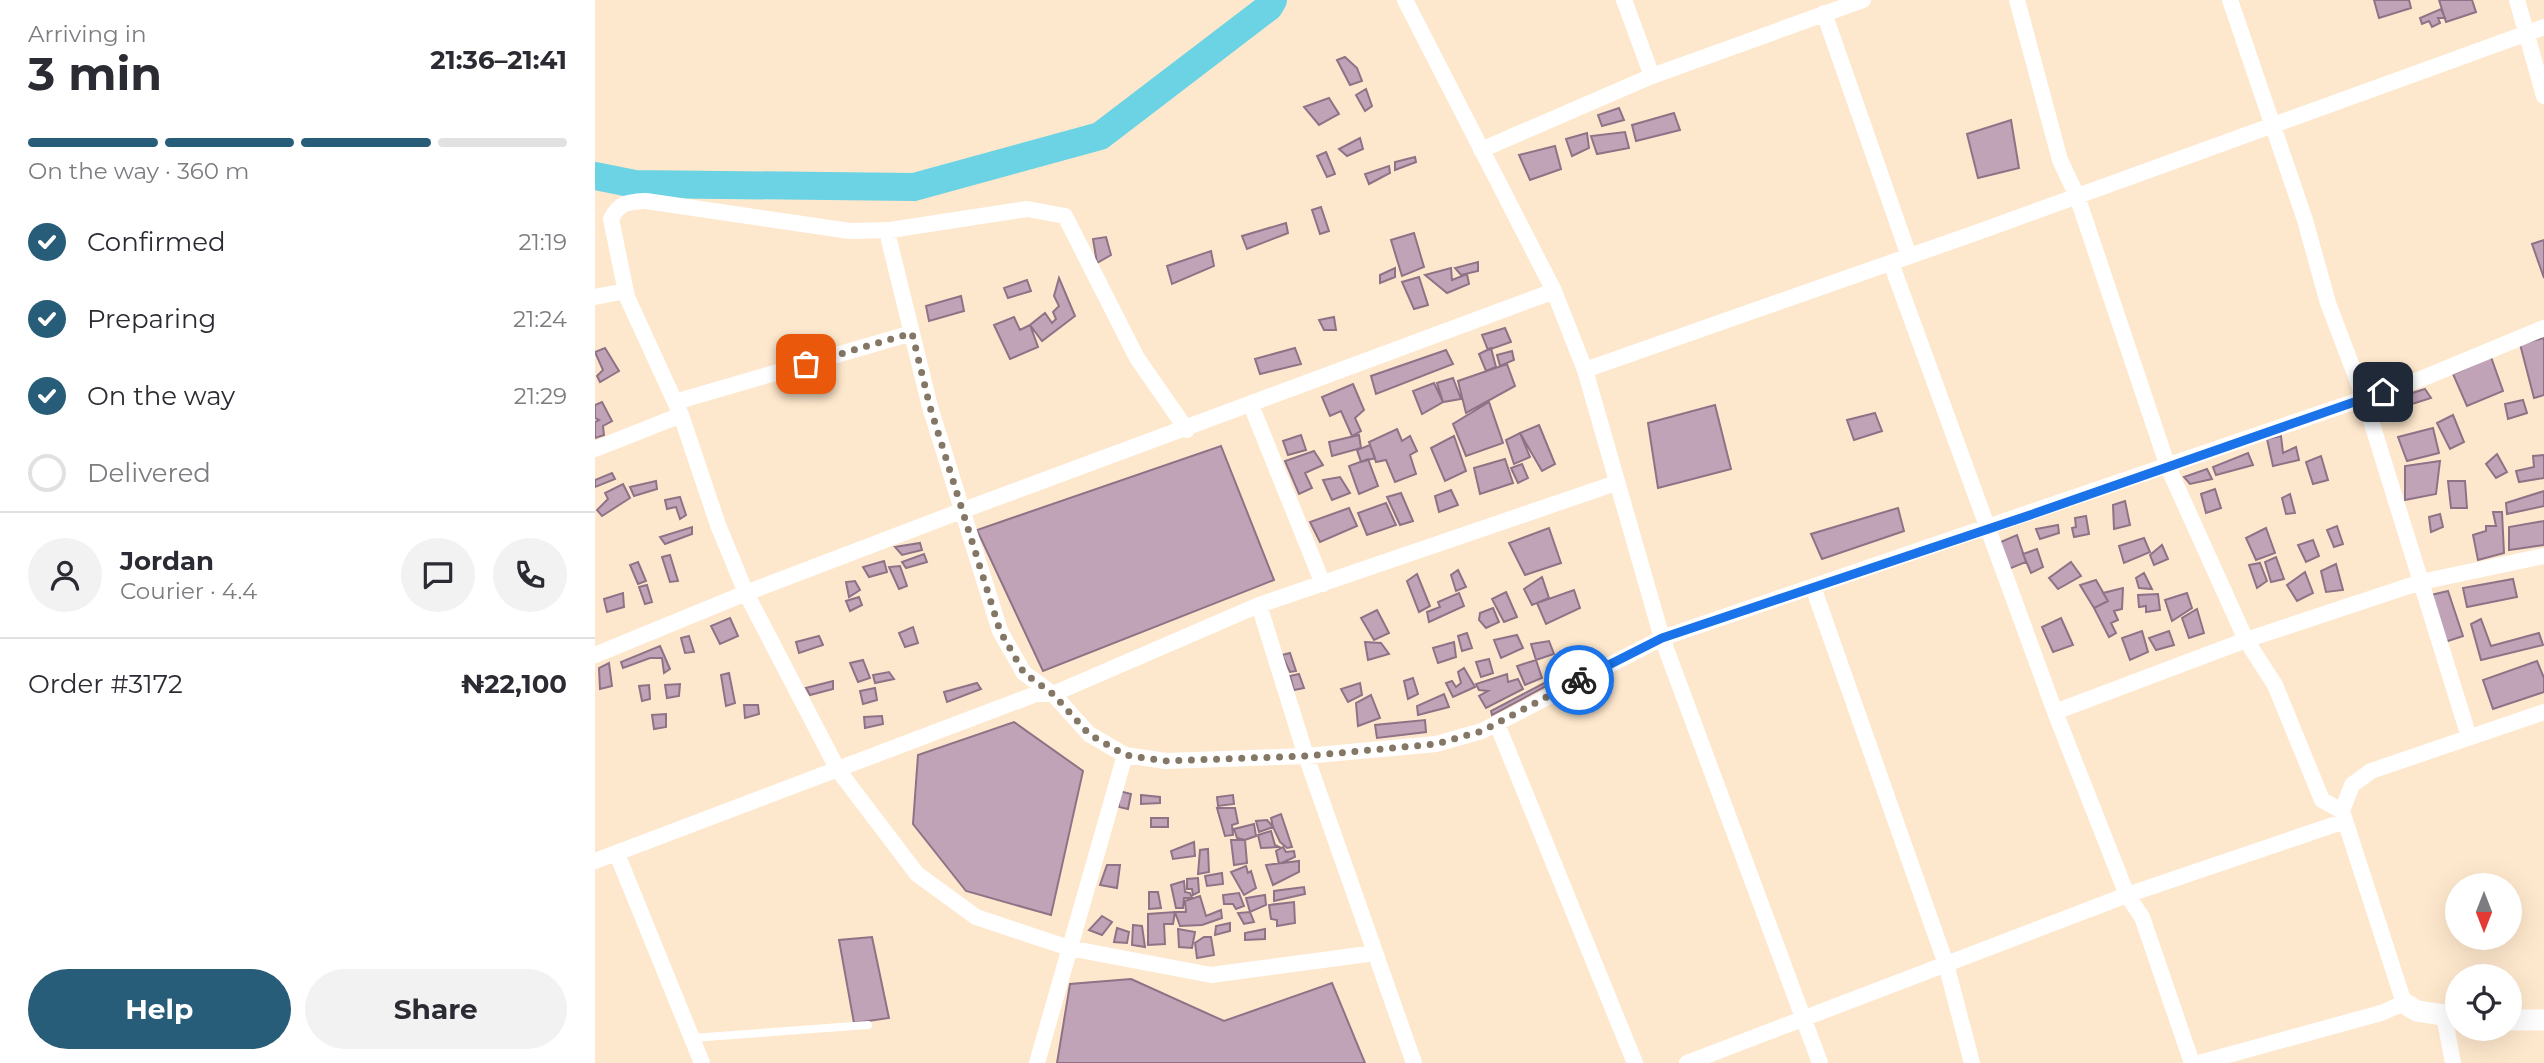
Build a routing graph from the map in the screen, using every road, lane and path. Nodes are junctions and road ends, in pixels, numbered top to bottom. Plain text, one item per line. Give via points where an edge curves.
1 (1405, 0) edge
2 (1624, 0) edge
3 (1863, 0) edge
4 (2017, 0) edge
5 (2230, 0) edge
6 (2517, 0) edge
7 (1831, 7) edge
8 (2544, 27) edge
9 (2526, 34) junction
10 (1652, 76) junction
11 (2544, 96) edge
12 (2272, 123) junction
13 (1481, 150) junction
14 (2077, 196) junction
15 (890, 230) junction
16 (1909, 256) junction
17 (1891, 263) junction
18 (626, 291) junction
19 (1554, 292) junction
20 (595, 297) edge
21 (2544, 328) edge
22 (912, 333) junction
23 (1585, 370) junction
24 (2364, 398) junction
25 (1251, 405) junction
26 (678, 408) junction
27 (1187, 430) junction
28 (595, 449) edge
29 (2168, 467) junction
30 (1616, 483) junction
31 (961, 511) junction
32 (1987, 529) junction
33 (2544, 556) edge
34 (2421, 582) junction
35 (1323, 583) junction
36 (1813, 587) junction
37 (746, 593) junction
38 (1259, 605) junction
39 (1662, 638) junction
40 (2246, 640) junction
41 (595, 655) edge
42 (1053, 694) junction
43 (2055, 712) junction
44 (2544, 712) edge
45 (1497, 724) junction
46 (2469, 737) junction
47 (1125, 755) junction
48 (1306, 756) junction
49 (838, 770) junction
50 (2343, 816) junction
51 (617, 854) junction
52 (595, 861) edge
53 (2127, 895) junction
54 (1069, 948) junction
55 (1375, 953) junction
56 (1946, 964) junction
57 (2404, 1003) junction
58 (2445, 1015) edge
59 (1805, 1017) junction
60 (2522, 1020) edge
61 (2544, 1020) edge
62 (868, 1025) dead end
63 (692, 1038) junction
64 (2451, 1041) edge
65 (2202, 1062) edge
66 (702, 1063) edge
67 (1037, 1063) edge
68 (1413, 1063) edge
69 (1635, 1063) edge
70 (1687, 1063) edge
71 (1820, 1063) edge
72 (1972, 1063) edge
73 (2452, 1063) edge

1 - 13 street
2 - 10 street
3 - 7 street
4 - 14 street via 2060,159
5 - 12 street
6 - 9 street
7 - 10 street
7 - 16 street
8 - 9 street
9 - 11 street
9 - 12 street
10 - 13 street
12 - 14 street
12 - 24 street via 2328,303
13 - 19 street
14 - 16 street
14 - 29 street
15 - 18 street via 850,231 684,205 626,202 611,219
15 - 22 street
15 - 27 street via 1027,209 1065,216 1137,358
16 - 17 street
17 - 23 street
17 - 32 street
18 - 20 street
18 - 26 street
19 - 23 street
19 - 25 street
21 - 24 street
22 - 26 street
22 - 31 street
23 - 30 street
24 - 29 street
24 - 34 street
25 - 27 street
25 - 35 street
26 - 28 street
26 - 37 street
27 - 31 street
29 - 32 street
29 - 40 street
30 - 35 street
30 - 39 street
31 - 37 street
31 - 42 street via 1000,631 1024,673
32 - 36 street
32 - 43 street
33 - 34 street
34 - 40 street
34 - 46 street
35 - 38 street
36 - 39 street
36 - 56 street
37 - 41 street
37 - 49 street
38 - 42 street
38 - 48 street
39 - 45 street
39 - 59 street
40 - 43 street
40 - 50 street via 2275,685 2322,800
42 - 47 street via 1089,734
42 - 49 street via 1036,694
43 - 53 street
44 - 46 street
45 - 48 street via 1436,744
45 - 69 street
46 - 50 street via 2371,771 2352,785
47 - 48 street via 1165,761
47 - 54 street
48 - 55 street
49 - 51 street
49 - 54 street via 917,874 976,917
50 - 53 street
50 - 57 street
51 - 52 street
51 - 63 street
53 - 56 street
53 - 65 street
54 - 55 street via 1211,975
54 - 67 street
55 - 68 street
56 - 59 street
56 - 72 street
57 - 58 street via 2417,1011
57 - 65 street
59 - 70 street
59 - 71 street
60 - 61 street
62 - 63 lane
63 - 66 street
64 - 73 street

